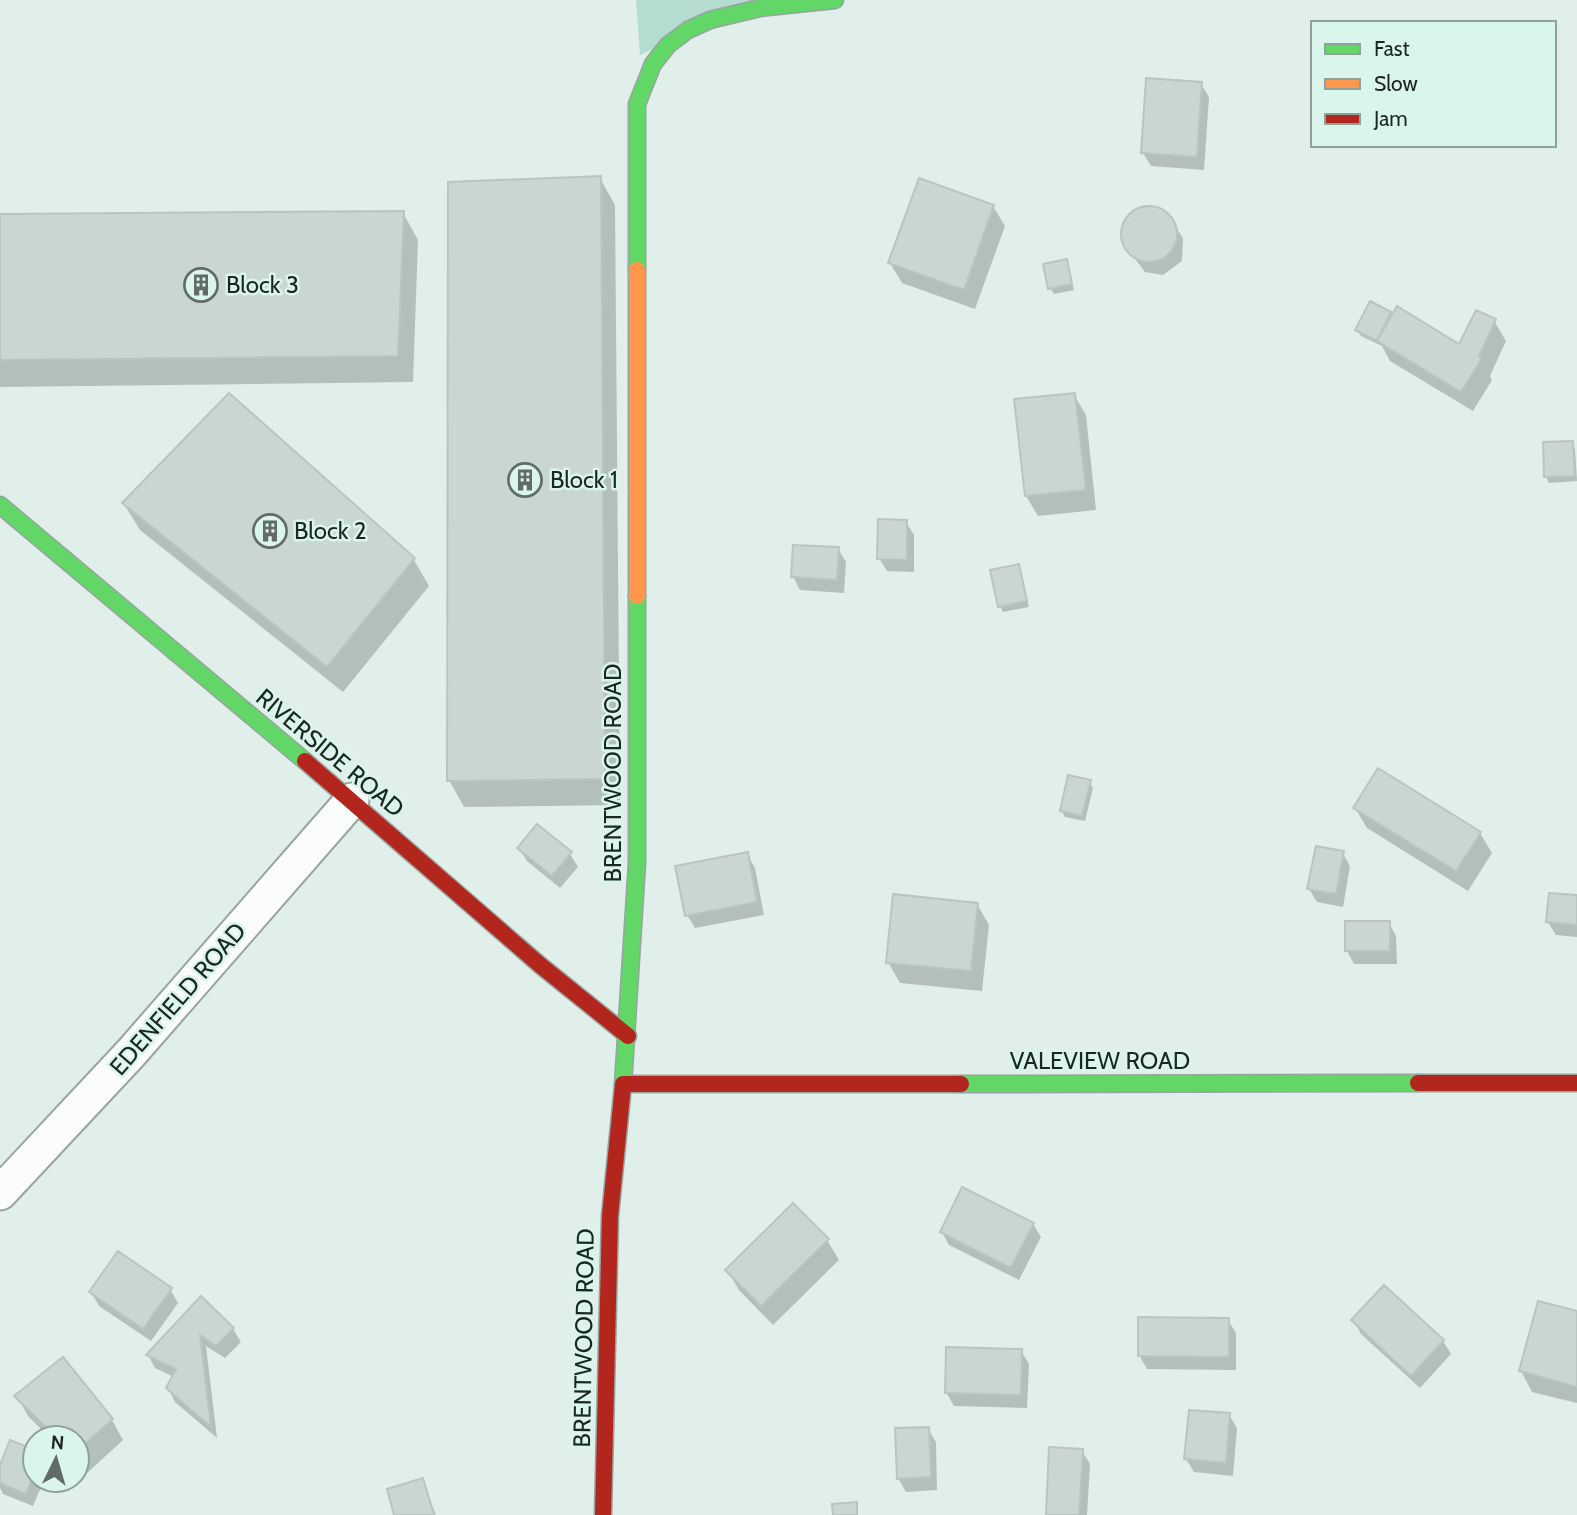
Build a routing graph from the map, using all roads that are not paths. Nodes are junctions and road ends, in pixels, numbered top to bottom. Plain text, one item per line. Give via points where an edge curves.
1 (835, 0) edge
2 (0, 505) edge
3 (352, 800) junction
4 (628, 1036) junction
5 (1577, 1083) edge
6 (623, 1084) junction
7 (0, 1193) edge
8 (603, 1515) edge

1 - 4 street, BRENTWOOD ROAD via 713,17 673,40 653,64 638,104 636,863
2 - 3 street, RIVERSIDE ROAD
3 - 4 street, RIVERSIDE ROAD
3 - 7 street, EDENFIELD ROAD via 131,1053
4 - 6 street, BRENTWOOD ROAD
5 - 6 street, VALEVIEW ROAD
6 - 8 street, BRENTWOOD ROAD via 610,1216

